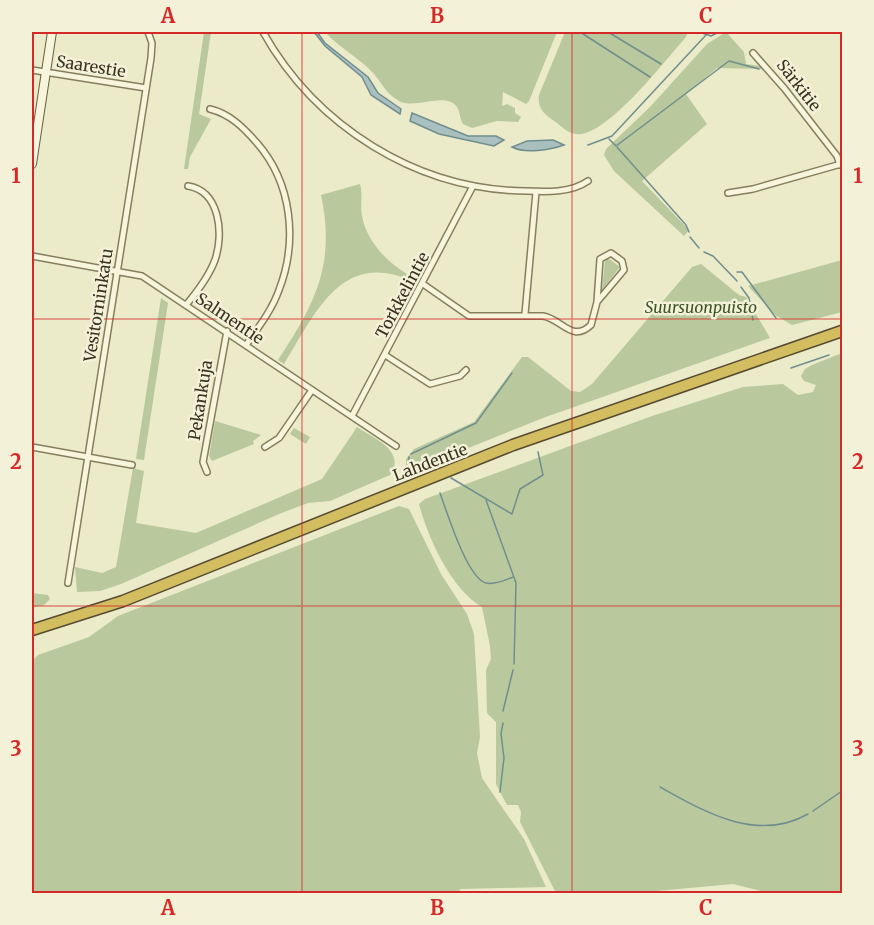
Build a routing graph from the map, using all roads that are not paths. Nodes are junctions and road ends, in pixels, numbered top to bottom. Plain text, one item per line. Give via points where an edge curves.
1 (52, 32) edge
2 (148, 32) edge
3 (263, 32) edge
4 (753, 53) dead end
5 (32, 70) edge
6 (46, 72) junction
7 (146, 88) junction
8 (210, 109) dead end
9 (32, 164) edge
10 (841, 164) edge
11 (588, 181) dead end
12 (188, 186) dead end
13 (473, 186) junction
14 (536, 192) junction
15 (728, 193) dead end
16 (32, 256) edge
17 (117, 270) junction
18 (423, 284) junction
19 (597, 302) junction
20 (186, 305) junction
21 (525, 314) junction
22 (227, 332) junction
23 (843, 332) edge
24 (246, 345) junction
25 (385, 355) junction
26 (466, 370) dead end
27 (312, 390) junction
28 (352, 416) junction
29 (396, 446) dead end
30 (32, 447) edge
31 (265, 447) dead end
32 (87, 457) junction
33 (132, 465) dead end
34 (207, 472) dead end
35 (69, 583) dead end
36 (32, 630) edge

1 - 6 street
2 - 7 street, Vesitorninkatu via 152,43
3 - 13 street via 297,82 347,130 408,166
4 - 10 street, Särkitie
5 - 6 street, Saarestie
6 - 7 street, Saarestie
6 - 9 street
7 - 17 street, Vesitorninkatu
8 - 24 street via 233,119 261,147 279,179 288,212 290,246 283,278 276,298
10 - 15 street
11 - 14 street via 570,189
12 - 20 street via 207,194 216,212 219,240 211,269
13 - 14 street
13 - 18 street, Torkkelintie
14 - 21 street
16 - 17 street, Salmentie
17 - 20 street, Salmentie via 142,276
17 - 32 street, Vesitorninkatu
18 - 21 street via 469,316
18 - 25 street, Torkkelintie
19 - 19 street via 624,270 625,264 611,253 600,260
19 - 21 street via 591,325 578,333 549,317
20 - 22 street, Salmentie
22 - 24 street, Salmentie
22 - 34 street, Pekankuja via 204,462
23 - 36 highway, Lahdentie via 513,445 123,601
24 - 27 street, Salmentie
25 - 26 street via 430,384 460,376
25 - 28 street, Torkkelintie
27 - 28 street, Salmentie
27 - 31 street via 279,438
28 - 29 street, Salmentie
30 - 32 street
32 - 33 street
32 - 35 street, Vesitorninkatu

